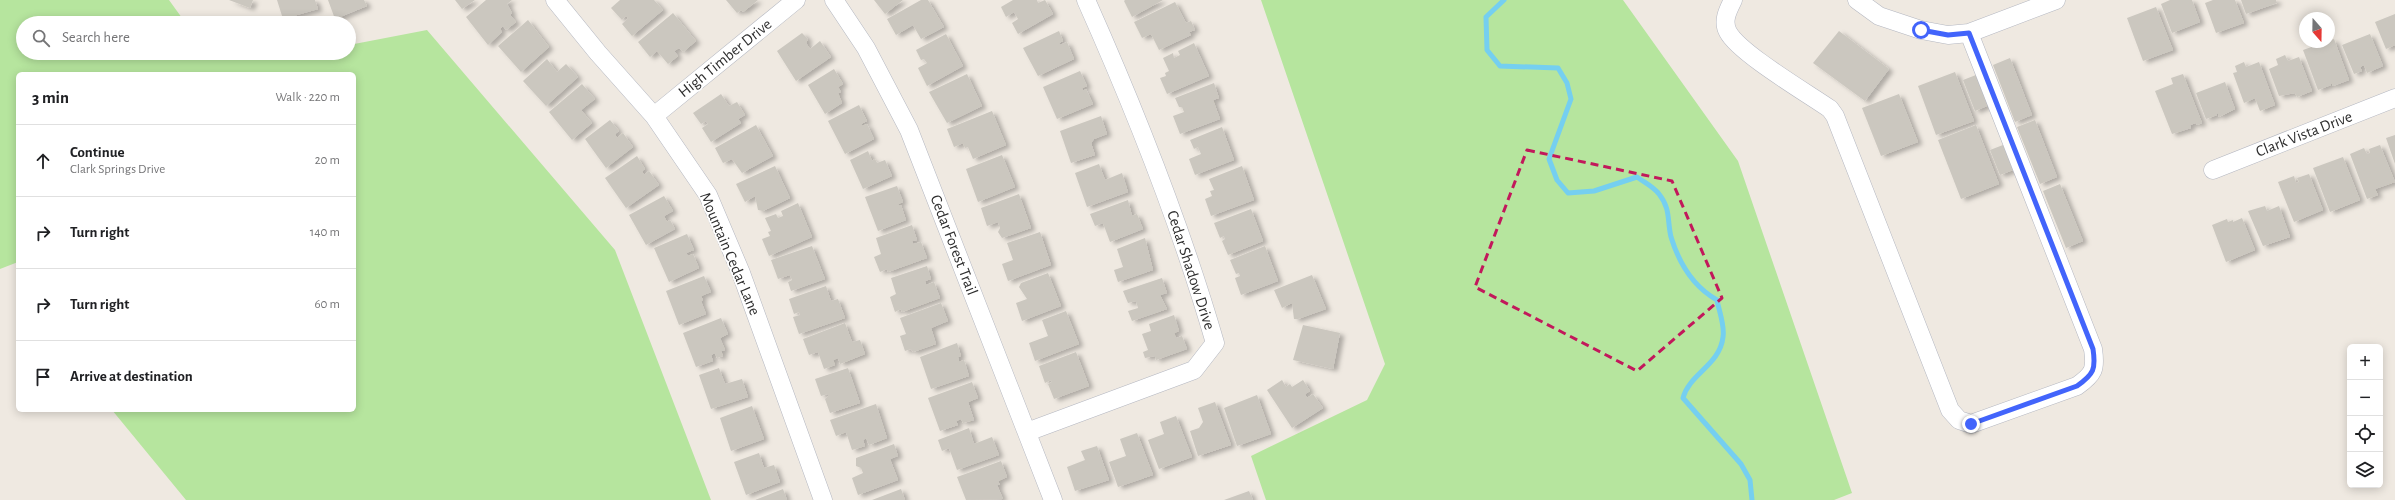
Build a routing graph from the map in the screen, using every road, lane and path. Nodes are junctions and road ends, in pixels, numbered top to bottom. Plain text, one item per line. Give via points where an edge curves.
1 (555, 0) edge
2 (796, 0) edge
3 (834, 0) edge
4 (1086, 0) edge
5 (1733, 0) edge
6 (1857, 0) edge
7 (2056, 0) edge
8 (1969, 33) junction
9 (2395, 98) edge
10 (654, 116) junction
11 (2213, 170) dead end
12 (1027, 432) junction
13 (823, 500) edge
14 (1054, 500) edge

1 - 10 street, Mountain Cedar Lane
2 - 10 street, High Timber Drive
3 - 12 street, Cedar Forest Trail via 866,48 909,130
4 - 12 street, Cedar Shadow Drive via 1135,113 1188,253 1214,343 1194,370
5 - 8 street via 1725,23 1728,32 1740,47 1830,109 1835,116 1950,410 1959,420 1971,424 2077,386 2088,378 2095,366 2093,349
6 - 8 street via 1879,16 1921,30 1948,35
7 - 8 street
9 - 11 street, Clark Vista Drive
10 - 13 street, Mountain Cedar Lane via 708,195 741,273
12 - 14 street, Cedar Forest Trail

